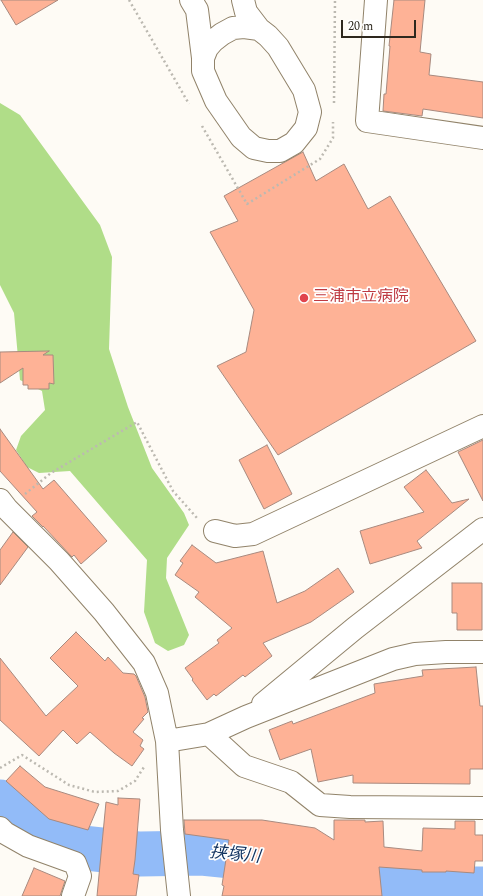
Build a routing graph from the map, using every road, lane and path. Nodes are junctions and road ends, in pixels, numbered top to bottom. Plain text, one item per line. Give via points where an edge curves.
1 (129, 0) edge
2 (192, 0) edge
3 (243, 0) edge
4 (335, 0) edge
5 (376, 0) edge
6 (259, 29) junction
7 (203, 58) junction
8 (190, 106) dead end
9 (334, 107) dead end
10 (334, 115) dead end
11 (202, 125) dead end
12 (483, 138) edge
13 (483, 426) edge
14 (4, 505) edge
15 (483, 529) edge
16 (215, 531) joint
17 (483, 652) edge
18 (246, 717) junction
19 (209, 734) junction
20 (167, 741) junction
21 (146, 761) dead end
22 (0, 768) edge
23 (483, 808) edge
24 (0, 828) edge
25 (179, 895) edge
26 (73, 896) edge

1 - 8 path
2 - 7 street via 197,10
3 - 6 street via 246,12
4 - 9 path
5 - 12 street via 367,121
6 - 7 street via 233,28 213,41
6 - 7 street via 278,47 304,90 310,112 306,128 294,143 280,151 254,148 241,137 216,101 203,71
10 - 11 path via 333,138 320,159 247,204
13 - 16 street via 252,534 235,536
14 - 16 path via 51,473 137,422 173,491 201,522
14 - 20 street via 59,561 144,663 157,693
15 - 18 street
17 - 18 street via 415,654 393,659
18 - 19 street
19 - 20 street
19 - 23 street via 244,766 291,782 320,805
20 - 25 street
21 - 22 path via 135,781 118,791 96,792 68,785 22,755
24 - 26 street via 28,846 75,863 80,876

